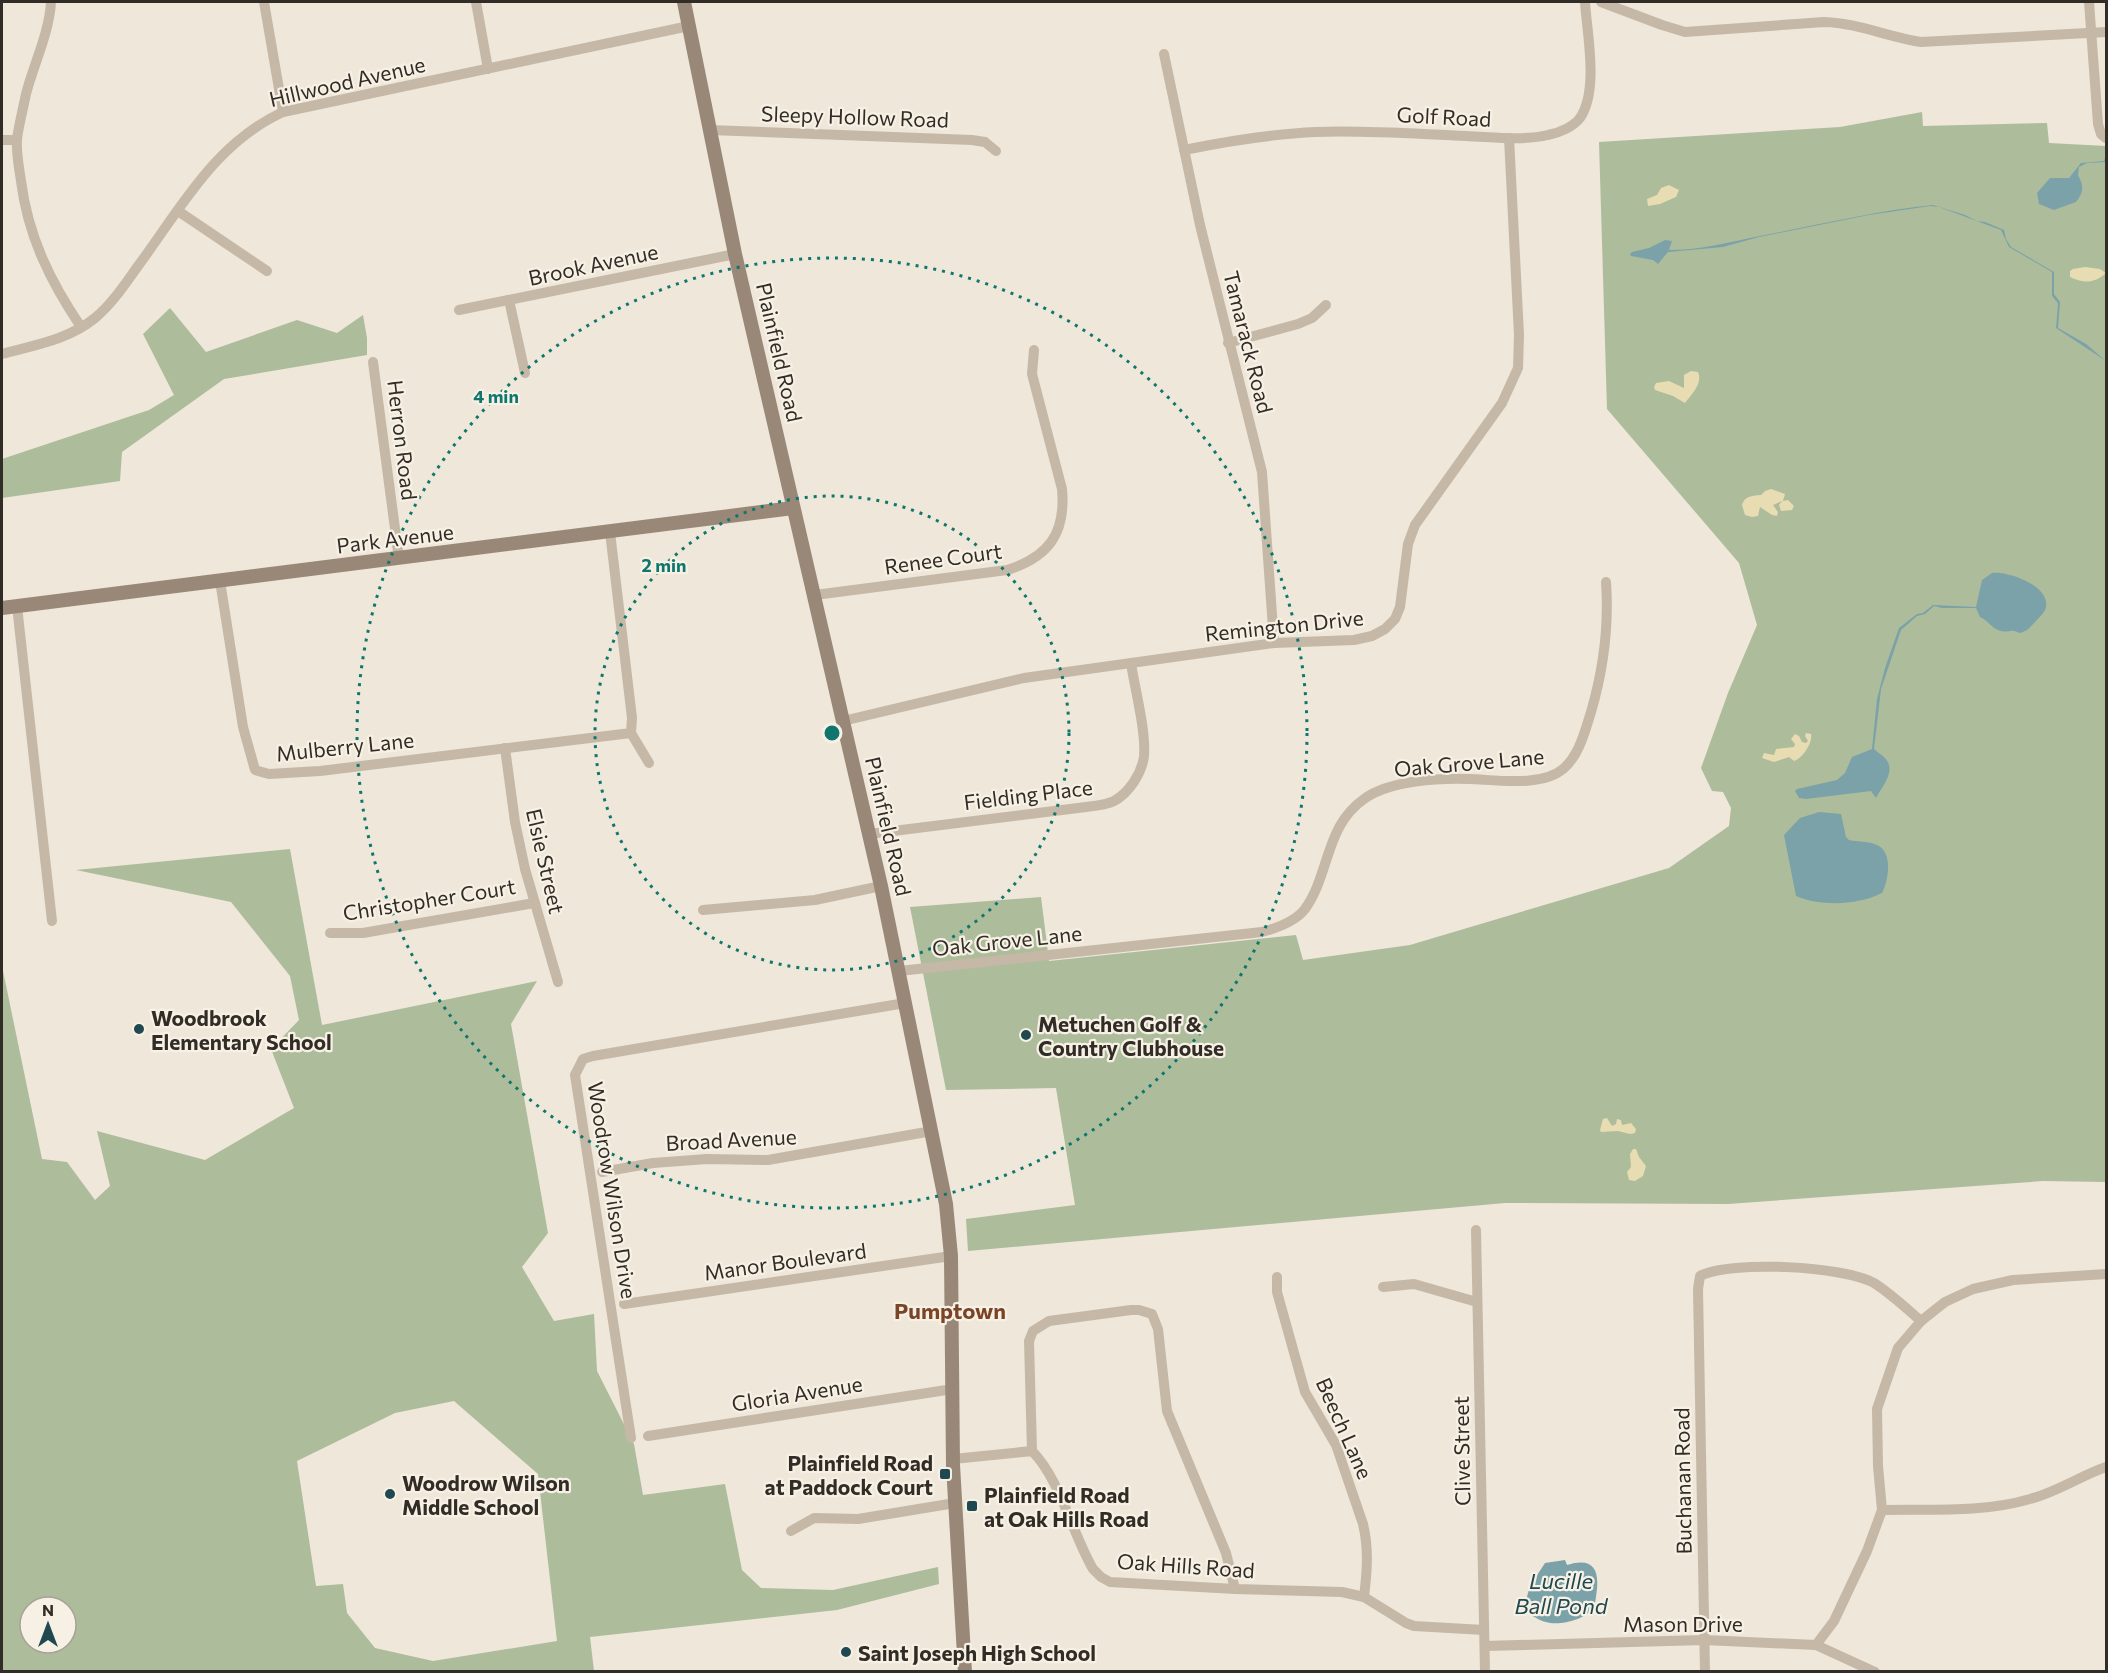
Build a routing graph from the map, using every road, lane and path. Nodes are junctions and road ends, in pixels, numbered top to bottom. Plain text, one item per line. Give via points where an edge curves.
1 (51, 2) edge
2 (264, 2) edge
3 (476, 2) edge
4 (684, 2) edge
5 (1584, 2) edge
6 (1601, 2) edge
7 (2089, 2) edge
8 (689, 26) junction
9 (2106, 32) edge
10 (2091, 33) junction
11 (1164, 54) dead end
12 (488, 69) junction
13 (283, 112) junction
14 (710, 130) junction
15 (1509, 138) junction
16 (2106, 138) edge
17 (2, 140) edge
18 (17, 140) junction
19 (1184, 150) junction
20 (996, 151) dead end
21 (178, 212) junction
22 (735, 255) junction
23 (267, 271) dead end
24 (509, 300) junction
25 (1326, 305) dead end
26 (459, 310) dead end
27 (81, 327) junction
28 (1228, 343) junction
29 (1034, 350) dead end
30 (2, 354) edge
31 (373, 362) dead end
32 (525, 373) dead end
33 (793, 508) junction
34 (610, 532) junction
35 (399, 559) junction
36 (220, 581) junction
37 (1606, 582) dead end
38 (815, 595) junction
39 (17, 606) junction
40 (2, 608) edge
41 (1274, 643) junction
42 (1131, 663) junction
43 (843, 721) junction
44 (631, 734) junction
45 (505, 748) junction
46 (649, 763) dead end
47 (870, 834) junction
48 (881, 886) junction
49 (534, 903) junction
50 (703, 910) dead end
51 (52, 921) dead end
52 (330, 933) dead end
53 (899, 971) junction
54 (558, 982) dead end
55 (905, 1003) junction
56 (932, 1131) junction
57 (603, 1172) dead end
58 (1476, 1230) dead end
59 (951, 1256) junction
60 (2106, 1274) edge
61 (1277, 1277) dead end
62 (1383, 1287) dead end
63 (1477, 1302) junction
64 (624, 1304) dead end
65 (1921, 1321) junction
66 (953, 1389) junction
67 (648, 1436) dead end
68 (631, 1438) dead end
69 (1032, 1451) junction
70 (953, 1459) junction
71 (2106, 1467) edge
72 (955, 1503) junction
73 (1882, 1510) junction
74 (790, 1531) dead end
75 (1235, 1589) junction
76 (1364, 1597) junction
77 (1484, 1630) junction
78 (1704, 1640) junction
79 (1816, 1645) junction
80 (1485, 1646) junction
81 (965, 1671) edge
82 (1485, 1671) edge
83 (1705, 1671) edge
84 (1875, 1671) edge

1 - 18 street via 47,31 32,70
2 - 13 street
3 - 12 street
4 - 8 street, Plainfield Road
5 - 15 street, Golf Road via 1590,88 1586,106 1578,120 1566,129 1548,135
6 - 10 street via 1685,32 1824,22 1844,23 1921,42
7 - 10 street
8 - 12 street, Hillwood Avenue
8 - 14 street, Plainfield Road
9 - 10 street
10 - 16 street via 2098,124
11 - 19 street, Tamarack Road
12 - 13 street, Hillwood Avenue
13 - 21 street, Hillwood Avenue via 229,147
14 - 20 street, Sleepy Hollow Road via 972,140 984,142
14 - 22 street, Plainfield Road
15 - 19 street, Golf Road via 1318,132
15 - 41 street, Remington Drive via 1520,352 1511,386 1415,525 1407,544 1400,607 1395,619 1378,633 1354,640
17 - 18 street
18 - 27 street via 22,194 32,237 60,296
19 - 28 street, Tamarack Road
21 - 23 street
21 - 27 street, Hillwood Avenue via 118,295
22 - 24 street, Brook Avenue
22 - 33 street, Plainfield Road
24 - 26 street, Brook Avenue
24 - 32 street
25 - 28 street via 1298,324
27 - 30 street, Hillwood Avenue via 52,341
28 - 41 street, Tamarack Road via 1262,472
29 - 38 street, Renee Court via 1032,374 1063,500 1056,530 1043,552 1034,560 1007,570
31 - 35 street, Herron Road
33 - 34 street, Park Avenue
33 - 38 street, Plainfield Road
34 - 35 street, Park Avenue
34 - 44 street
35 - 36 street, Park Avenue
36 - 39 street, Park Avenue
36 - 45 street, Mulberry Lane via 243,727 255,770 269,774 320,771
37 - 53 street, Oak Grove Lane via 1608,606 1596,697 1580,745 1564,768 1537,780 1416,782 1366,797 1337,831 1304,910 1281,927
38 - 43 street, Plainfield Road
39 - 40 street, Park Avenue
39 - 51 street
41 - 42 street, Remington Drive
42 - 43 street, Remington Drive via 1024,678
42 - 47 street, Fielding Place via 1144,756 1132,785 1113,801
43 - 47 street, Plainfield Road
44 - 45 street, Mulberry Lane
44 - 46 street
45 - 49 street, Elsie Street via 515,822
47 - 48 street, Plainfield Road
48 - 50 street via 815,900
48 - 53 street, Plainfield Road
49 - 52 street, Christopher Court via 363,933
49 - 54 street, Elsie Street
53 - 55 street, Plainfield Road
55 - 56 street, Plainfield Road
55 - 68 street, Woodrow Wilson Drive via 583,1059 575,1075
56 - 57 street, Broad Avenue via 768,1160 707,1159
56 - 59 street, Plainfield Road
58 - 63 street, Clive Street
59 - 64 street, Manor Boulevard
59 - 66 street, Plainfield Road
60 - 65 street via 1993,1283 1945,1302
61 - 76 street, Beech Lane via 1277,1292 1305,1392 1336,1445 1363,1524 1368,1564
62 - 63 street via 1414,1284
63 - 77 street, Clive Street
65 - 73 street via 1898,1348 1876,1409
65 - 78 street, Buchanan Road via 1873,1283 1845,1273 1768,1268 1721,1269 1700,1276
66 - 67 street, Gloria Avenue
66 - 70 street, Plainfield Road
69 - 70 street
69 - 75 street, Oak Hills Road via 1049,1474 1086,1558 1101,1577 1123,1584
69 - 75 street via 1029,1341 1033,1331 1049,1321 1131,1310 1152,1314 1158,1329 1167,1411 1226,1553
70 - 72 street, Plainfield Road
71 - 73 street via 2030,1500 2006,1505
72 - 74 street via 858,1519 814,1518
72 - 81 street, Plainfield Road
73 - 79 street via 1868,1551 1834,1621
75 - 76 street, Oak Hills Road via 1342,1592
76 - 77 street, Oak Hills Road via 1414,1626
77 - 80 street, Clive Street
78 - 79 street, Mason Drive
78 - 80 street, Mason Drive
78 - 83 street, Buchanan Road
79 - 84 street, Mason Drive
80 - 82 street, Clive Street

